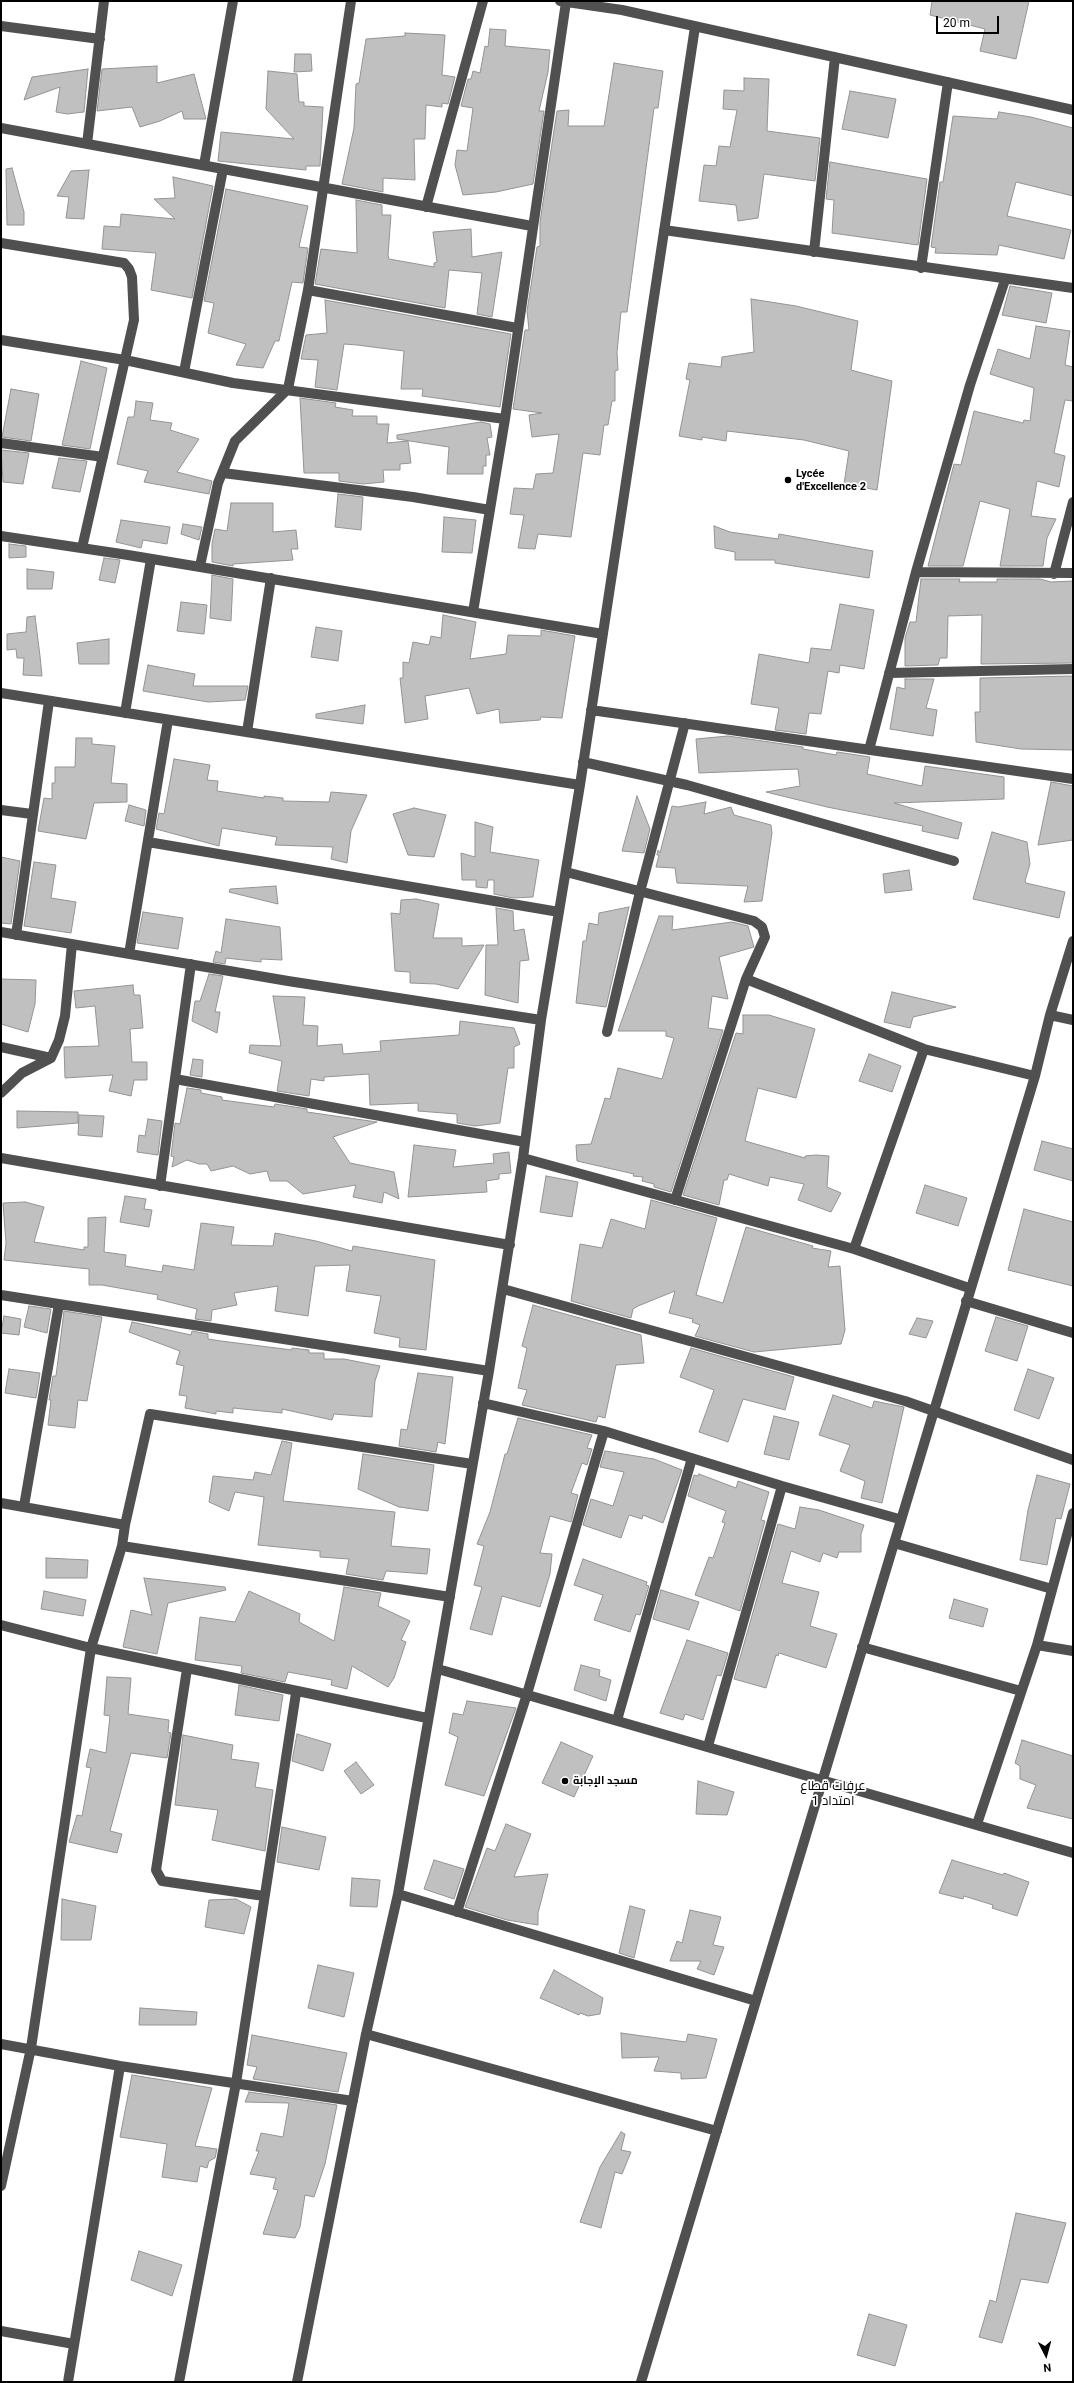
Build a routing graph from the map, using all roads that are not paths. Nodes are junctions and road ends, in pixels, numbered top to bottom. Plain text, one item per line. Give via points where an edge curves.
1 (104, 1) edge
2 (233, 1) edge
3 (351, 1) edge
4 (483, 1) edge
5 (563, 1) edge
6 (623, 5) edge
7 (1, 26) edge
8 (695, 27) junction
9 (100, 39) junction
10 (835, 57) junction
11 (948, 82) junction
12 (1073, 110) edge
13 (1, 128) edge
14 (87, 144) junction
15 (204, 165) junction
16 (223, 169) junction
17 (322, 188) junction
18 (426, 207) junction
19 (532, 226) junction
20 (664, 230) junction
21 (1, 243) edge
22 (814, 252) junction
23 (921, 268) junction
24 (1005, 280) junction
25 (1073, 288) edge
26 (308, 290) junction
27 (517, 328) junction
28 (1, 340) edge
29 (125, 360) junction
30 (184, 372) junction
31 (288, 389) junction
32 (505, 419) junction
33 (1, 443) edge
34 (103, 456) junction
35 (224, 473) junction
36 (1073, 502) edge
37 (490, 510) junction
38 (1, 536) edge
39 (82, 548) junction
40 (151, 559) junction
41 (200, 566) junction
42 (916, 572) junction
43 (1073, 573) edge
44 (1054, 574) junction
45 (271, 578) junction
46 (473, 612) junction
47 (603, 634) junction
48 (1073, 669) edge
49 (889, 673) junction
50 (1, 693) edge
51 (49, 701) junction
52 (591, 710) junction
53 (125, 713) junction
54 (168, 720) junction
55 (685, 723) junction
56 (247, 732) junction
57 (869, 750) junction
58 (583, 762) junction
59 (1073, 779) edge
60 (670, 781) junction
61 (580, 785) junction
62 (1, 810) edge
63 (32, 814) junction
64 (148, 842) junction
65 (954, 861) dead end
66 (566, 872) junction
67 (640, 892) junction
68 (559, 912) junction
69 (1, 932) edge
70 (16, 935) junction
71 (1073, 941) edge
72 (72, 944) junction
73 (129, 954) junction
74 (191, 964) junction
75 (746, 979) junction
76 (1050, 1015) junction
77 (541, 1020) junction
78 (1073, 1020) edge
79 (607, 1032) dead end
80 (1, 1048) edge
81 (924, 1049) junction
82 (51, 1058) junction
83 (1035, 1076) junction
84 (175, 1079) junction
85 (1, 1093) edge
86 (525, 1142) junction
87 (1, 1158) edge
88 (523, 1158) junction
89 (160, 1186) junction
90 (675, 1200) junction
91 (510, 1245) junction
92 (854, 1250) junction
93 (502, 1288) junction
94 (969, 1288) junction
95 (1, 1295) edge
96 (966, 1301) junction
97 (59, 1304) junction
98 (1072, 1330) edge
99 (489, 1371) junction
100 (483, 1403) junction
101 (933, 1411) junction
102 (604, 1431) junction
103 (692, 1458) junction
104 (1073, 1460) edge
105 (472, 1464) junction
106 (782, 1486) junction
107 (1, 1503) edge
108 (24, 1506) junction
109 (1073, 1514) edge
110 (900, 1519) junction
111 (125, 1525) junction
112 (894, 1543) junction
113 (122, 1546) junction
114 (1052, 1588) junction
115 (450, 1597) junction
116 (1, 1627) edge
117 (1037, 1645) junction
118 (862, 1647) junction
119 (91, 1648) junction
120 (1073, 1651) edge
121 (187, 1669) junction
122 (438, 1669) junction
123 (1021, 1691) junction
124 (296, 1693) junction
125 (527, 1694) junction
126 (427, 1718) junction
127 (617, 1720) junction
128 (708, 1746) junction
129 (823, 1778) junction
130 (978, 1824) junction
131 (1073, 1853) edge
132 (398, 1894) junction
133 (264, 1896) junction
134 (457, 1912) junction
135 (756, 2001) junction
136 (366, 2034) junction
137 (1, 2044) edge
138 (31, 2048) junction
139 (120, 2066) junction
140 (236, 2083) junction
141 (353, 2101) junction
142 (717, 2131) junction
143 (1, 2186) edge
144 (1, 2331) edge
145 (74, 2344) junction
146 (68, 2382) edge
147 (179, 2382) edge
148 (297, 2382) edge
149 (641, 2382) edge

1 - 9 street
2 - 15 street
3 - 17 street
4 - 18 street
5 - 6 street
5 - 19 street
6 - 8 street
7 - 9 street
8 - 10 street
8 - 20 street
9 - 14 street
10 - 11 street
10 - 22 street
11 - 12 street
11 - 23 street
13 - 14 street
14 - 15 street
15 - 16 street
16 - 17 street
16 - 30 street
17 - 18 street
17 - 26 street
18 - 19 street
19 - 27 street
20 - 22 street
20 - 47 street
21 - 29 street via 124,263 132,277 134,320
22 - 23 street
23 - 24 street
24 - 25 street
24 - 42 street via 970,385
26 - 27 street
26 - 31 street
27 - 32 street
28 - 29 street
29 - 30 street
29 - 34 street
30 - 31 street via 233,383
31 - 32 street
31 - 35 street via 235,441
32 - 37 street
33 - 34 street
34 - 39 street
35 - 37 street via 413,497
35 - 41 street via 218,483
36 - 44 street
37 - 46 street
38 - 39 street
39 - 40 street
40 - 41 street
40 - 53 street
41 - 45 street
42 - 44 street
42 - 49 street
43 - 44 street
45 - 46 street
45 - 56 street
46 - 47 street
47 - 52 street
48 - 49 street
49 - 57 street
50 - 51 street
51 - 53 street
51 - 63 street
52 - 55 street
52 - 58 street
53 - 54 street
54 - 56 street
54 - 64 street
55 - 57 street
55 - 60 street
56 - 61 street
57 - 59 street
58 - 60 street
58 - 61 street
60 - 65 street
60 - 67 street
61 - 66 street
62 - 63 street
63 - 70 street
64 - 68 street
64 - 73 street
66 - 67 street
66 - 68 street
67 - 75 street via 754,922 762,927 765,937
67 - 79 street
68 - 77 street
69 - 70 street
70 - 72 street
71 - 76 street
72 - 73 street
72 - 82 street via 64,1016 59,1040
73 - 74 street
74 - 77 street
74 - 84 street
75 - 81 street
75 - 90 street
76 - 78 street
76 - 83 street
77 - 86 street
80 - 82 street
81 - 83 street
81 - 92 street
82 - 85 street via 22,1073
83 - 94 street
84 - 86 street
84 - 89 street
86 - 88 street
87 - 89 street
88 - 90 street
88 - 91 street
89 - 91 street
90 - 92 street
91 - 93 street
92 - 94 street
93 - 99 street
93 - 101 street
94 - 96 street
95 - 97 street
96 - 98 street
96 - 101 street
97 - 99 street
97 - 108 street
99 - 100 street
100 - 102 street
100 - 105 street
101 - 104 street
101 - 110 street
102 - 103 street
102 - 125 street
103 - 106 street
103 - 127 street
105 - 111 street via 150,1414
105 - 115 street
106 - 110 street
106 - 128 street
107 - 108 street
108 - 111 street
109 - 114 street
110 - 112 street
111 - 113 street
112 - 114 street
112 - 118 street
113 - 115 street
113 - 119 street
114 - 117 street
115 - 122 street
116 - 119 street
117 - 120 street
117 - 123 street
118 - 123 street
118 - 129 street
119 - 121 street
119 - 138 street
121 - 124 street
121 - 133 street via 156,1870 162,1881
122 - 125 street
122 - 126 street
123 - 130 street
124 - 126 street
124 - 133 street
125 - 127 street
125 - 134 street
126 - 132 street
127 - 128 street
128 - 129 street
129 - 130 street
129 - 135 street
130 - 131 street
132 - 134 street
132 - 136 street
133 - 140 street
134 - 135 street
135 - 142 street
136 - 141 street
136 - 142 street
137 - 138 street
138 - 139 street
138 - 143 street
139 - 140 street
139 - 145 street
140 - 141 street
140 - 147 street
141 - 148 street
142 - 149 street
144 - 145 street
145 - 146 street

